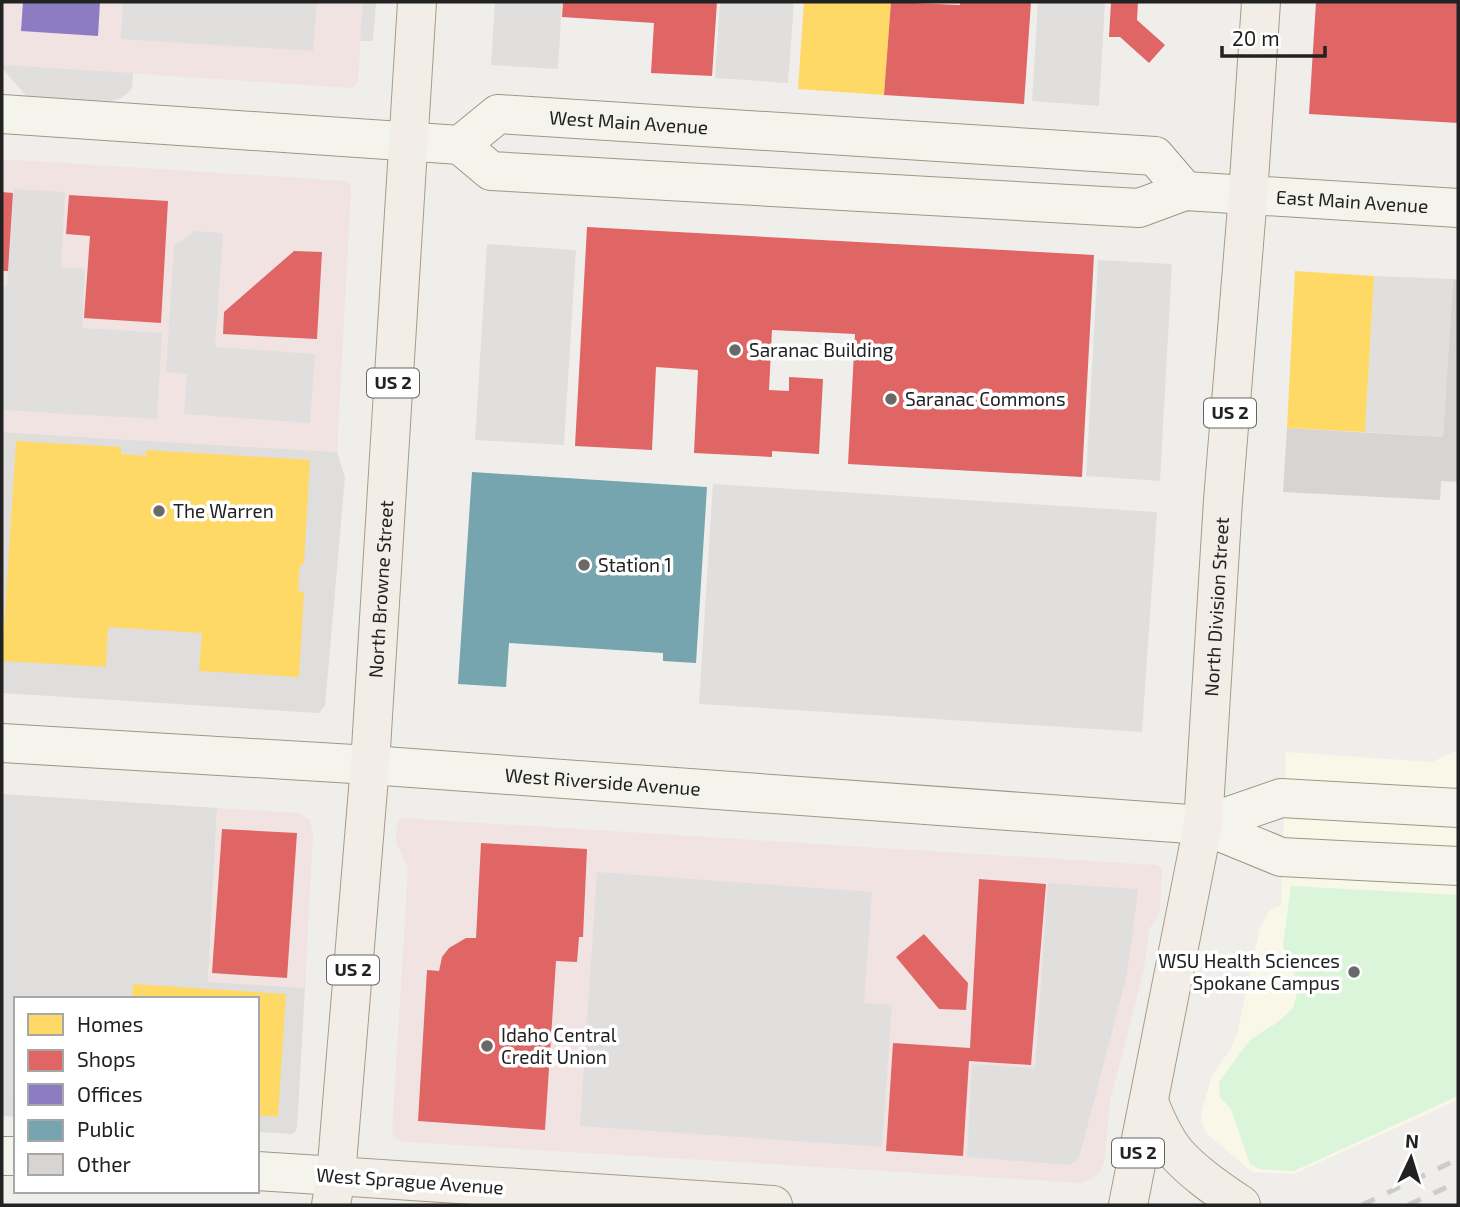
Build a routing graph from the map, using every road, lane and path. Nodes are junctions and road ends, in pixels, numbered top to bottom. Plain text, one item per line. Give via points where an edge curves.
1 (417, 2) edge
2 (1261, 2) edge
3 (2, 114) edge
4 (407, 142) junction
5 (460, 145) junction
6 (1185, 191) junction
7 (1248, 195) junction
8 (1458, 208) edge
9 (2, 743) edge
10 (370, 765) junction
11 (1458, 808) edge
12 (1203, 825) junction
13 (1458, 866) edge
14 (1149, 1102) junction
15 (259, 1172) edge
16 (333, 1191) edge
17 (773, 1205) edge
18 (1128, 1205) edge
19 (1241, 1205) edge

1 - 4 main road, North Browne Street / US 2
2 - 7 main road, North Division Street / US 2
3 - 4 main road
4 - 5 main road
4 - 10 main road, North Browne Street / US 2
5 - 6 main road via 491,171 1139,208
5 - 6 main road, West Main Avenue via 498,114 1155,156
6 - 7 main road
7 - 8 main road, East Main Avenue
7 - 12 main road, North Division Street / US 2
9 - 10 main road, West Riverside Avenue
10 - 12 main road, West Riverside Avenue
10 - 16 main road, North Browne Street / US 2
11 - 12 main road via 1281,797
12 - 13 main road via 1281,858
12 - 14 main road, North Division Street / US 2
14 - 18 main road, North Division Street / US 2
14 - 19 main road via 1158,1126 1177,1153
15 - 16 main road, West Sprague Avenue
16 - 17 main road, West Sprague Avenue

